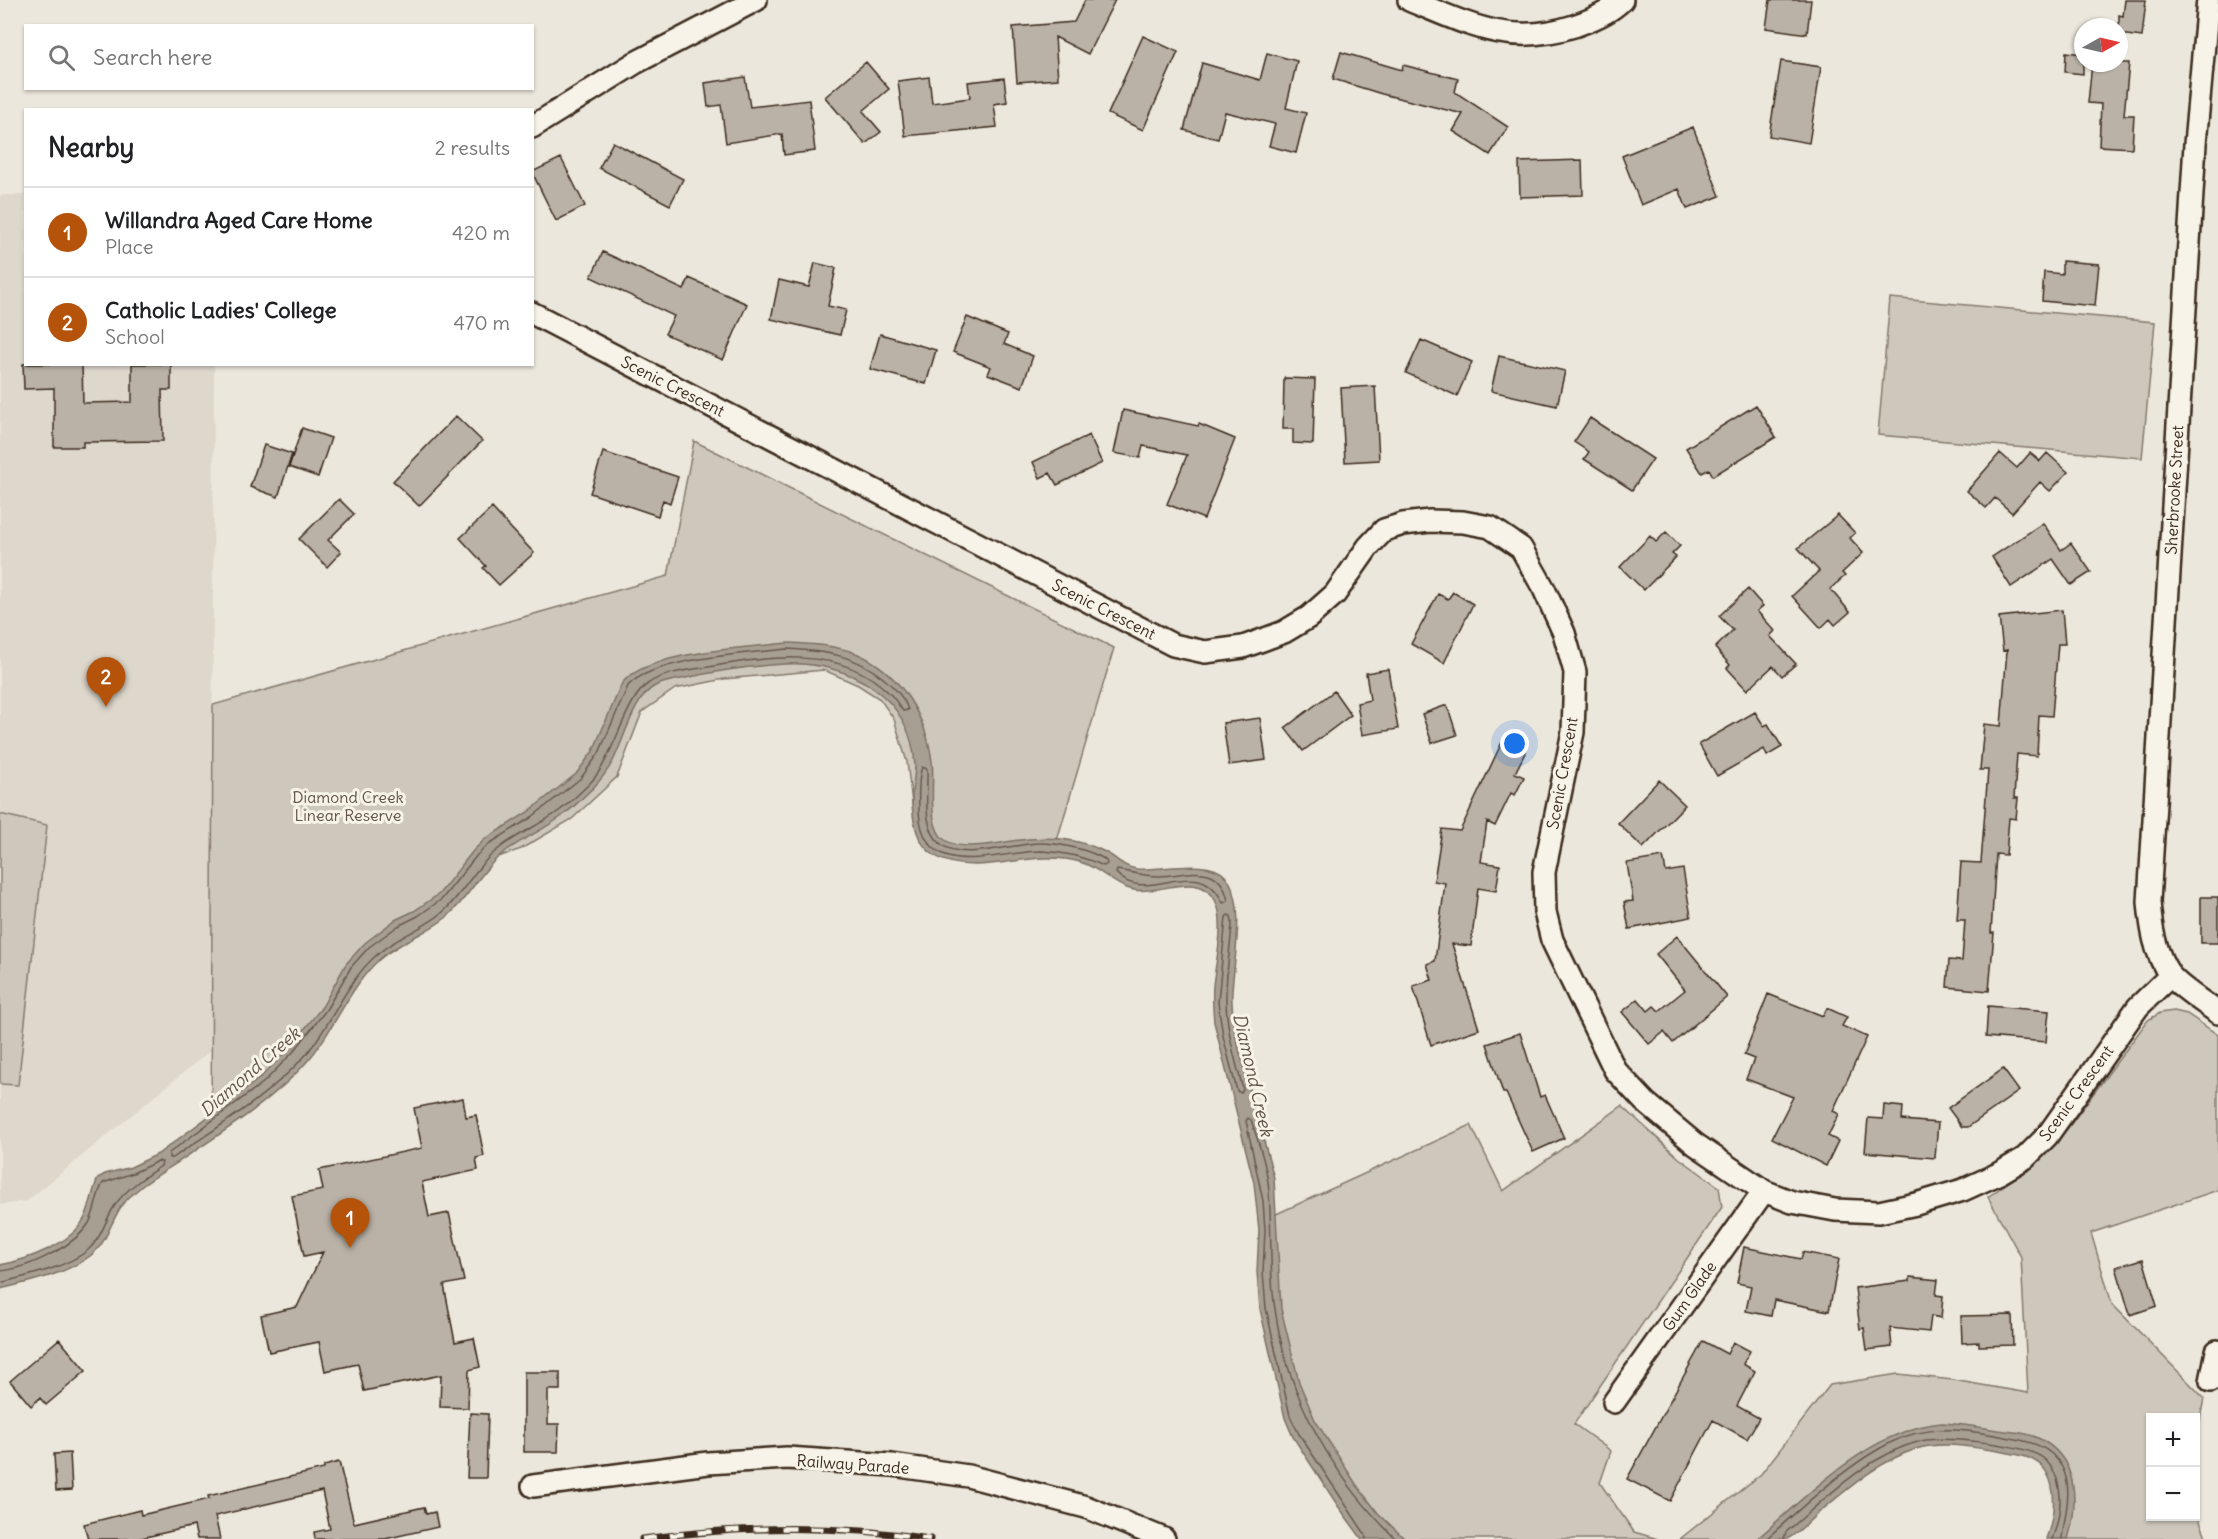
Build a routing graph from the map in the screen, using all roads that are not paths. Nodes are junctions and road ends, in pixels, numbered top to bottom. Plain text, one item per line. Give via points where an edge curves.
1 (756, 0) edge
2 (1409, 0) edge
3 (1622, 0) edge
4 (2208, 0) edge
5 (534, 126) edge
6 (534, 314) edge
7 (2170, 976) junction
8 (2218, 1013) edge
9 (1764, 1191) junction
10 (1614, 1402) dead end
11 (533, 1486) dead end
12 (1164, 1539) edge

1 - 5 street via 635,63
2 - 3 street via 1479,29 1516,35 1555,32 1613,9
4 - 7 street, Sherbrooke Street via 2195,144 2150,902 2157,951
6 - 9 street, Scenic Crescent via 1173,645 1205,652 1234,649 1284,632 1335,594 1384,530 1403,524 1430,521 1490,527 1521,548 1564,633 1575,672 1573,732 1544,872 1545,912 1552,940 1615,1070 1695,1144
7 - 8 street
7 - 9 street, Scenic Crescent via 2138,1007 2047,1136 2025,1158 1998,1174 1963,1190 1879,1212 1835,1210 1792,1202
9 - 10 street, Gum Glade
11 - 12 street, Railway Parade via 719,1462 787,1458 885,1464 968,1476 1086,1507

